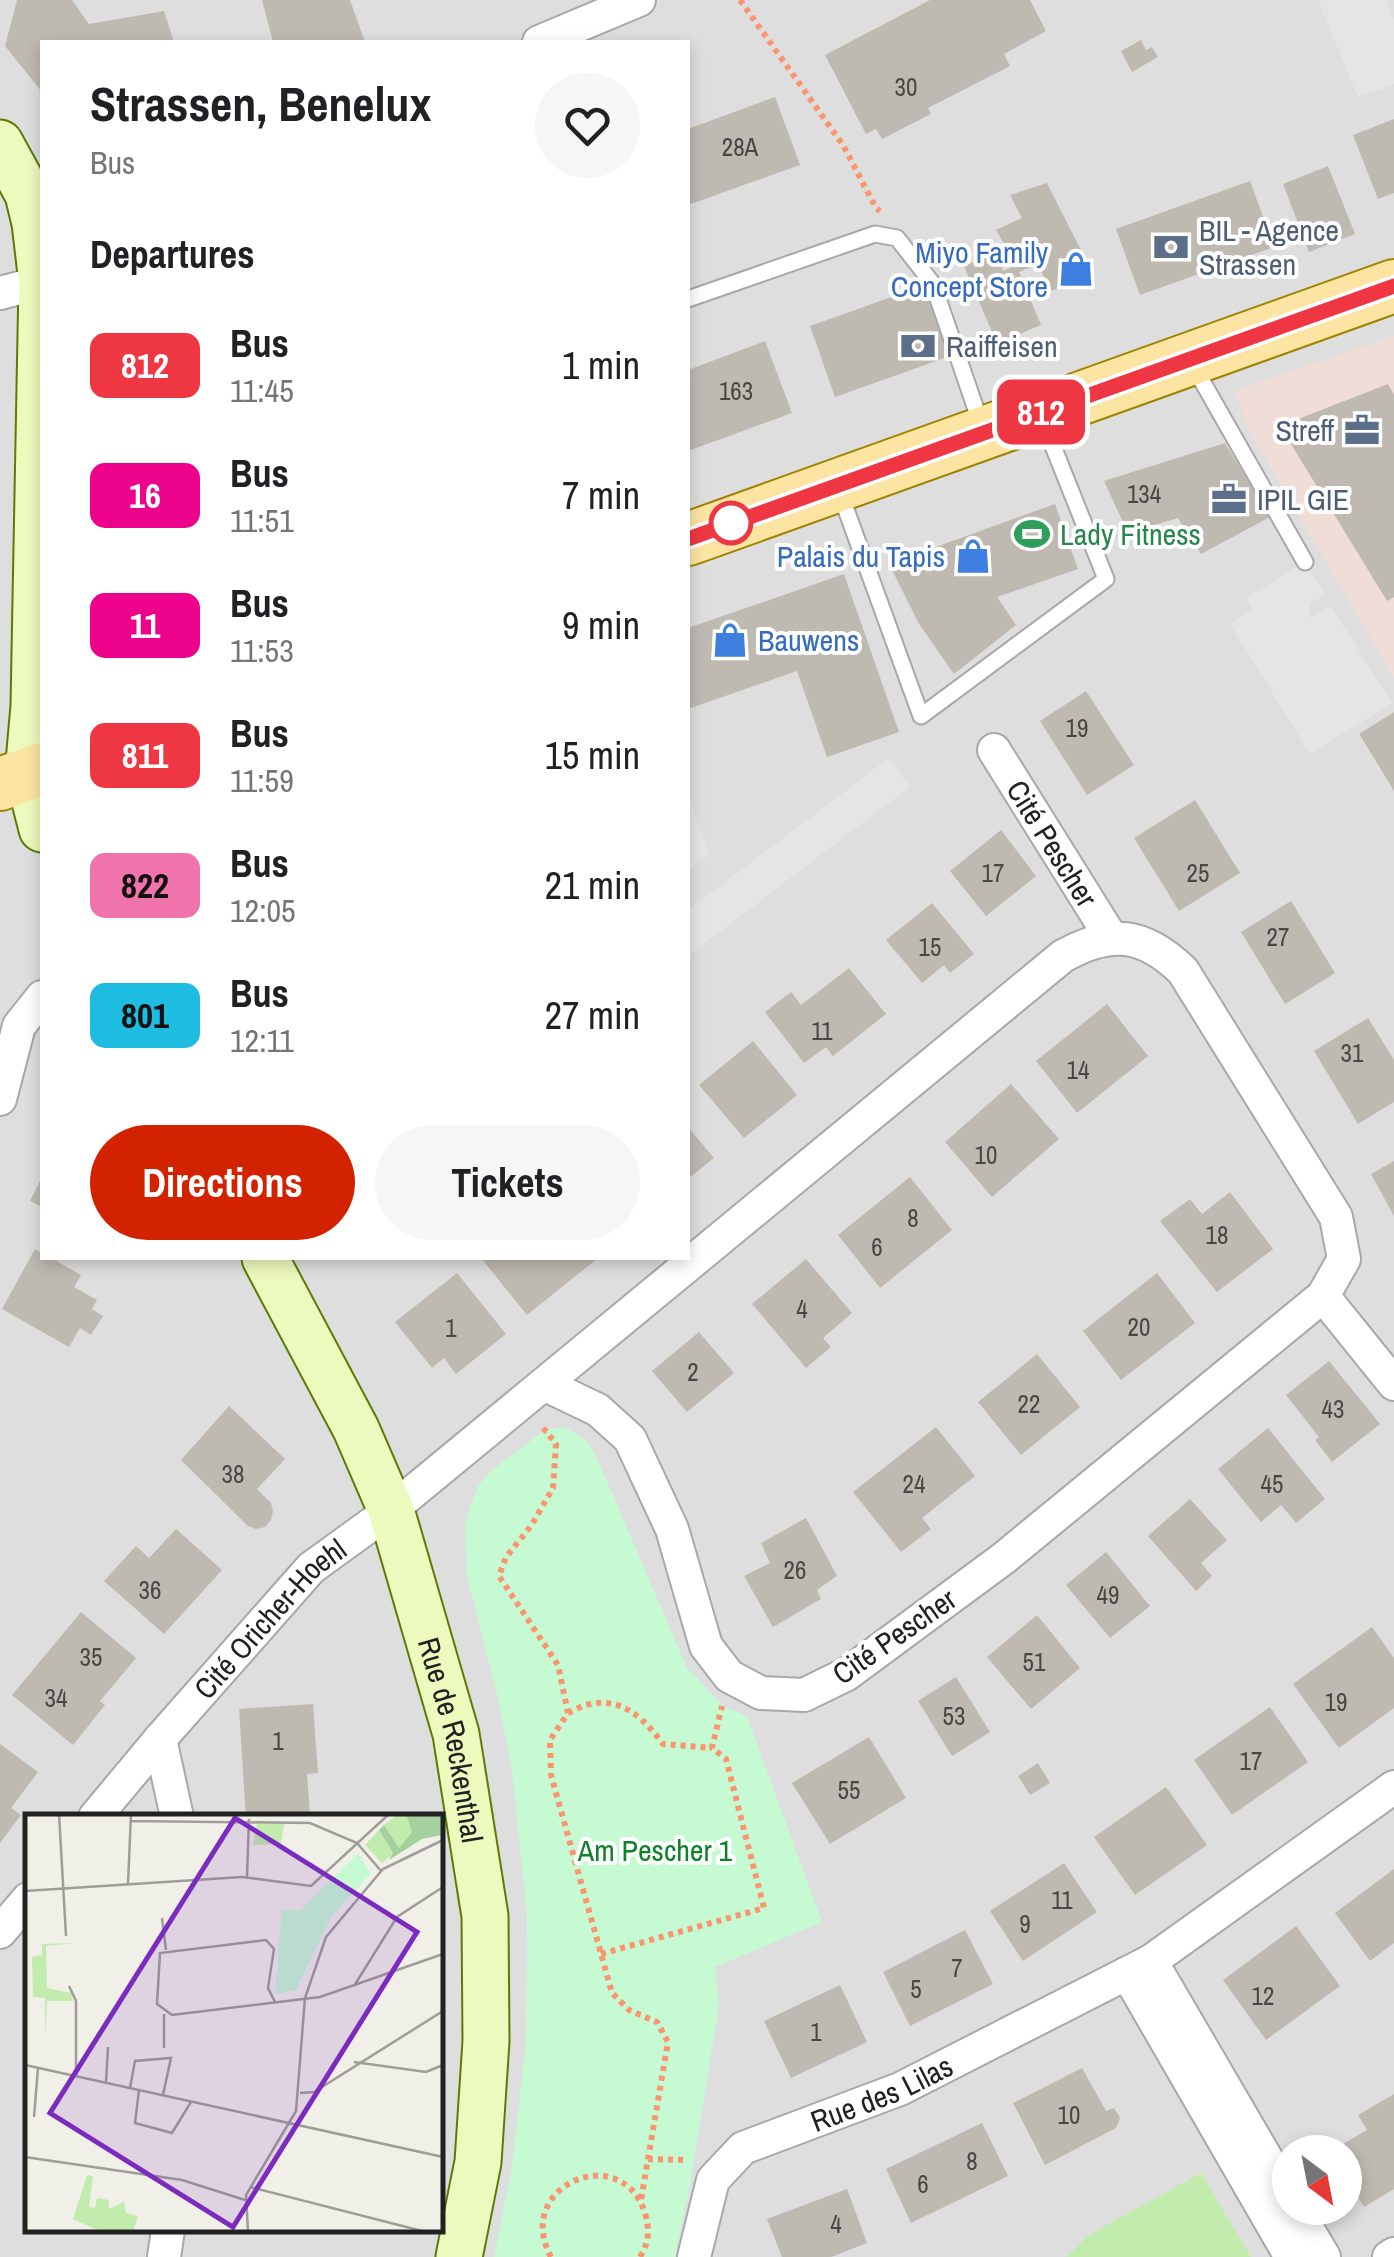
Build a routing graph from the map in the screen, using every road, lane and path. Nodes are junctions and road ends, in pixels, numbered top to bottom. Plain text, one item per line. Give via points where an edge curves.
1 (639, 0) edge
2 (545, 40) edge
3 (0, 143) edge
4 (35, 192) edge
5 (40, 265) edge
6 (40, 283) edge
7 (0, 293) edge
8 (1388, 293) edge
9 (690, 297) edge
10 (1190, 359) junction
11 (40, 388) edge
12 (1039, 413) junction
13 (984, 433) junction
14 (838, 485) junction
15 (690, 537) edge
16 (1305, 562) dead end
17 (994, 750) dead end
18 (24, 776) edge
19 (40, 823) edge
20 (1112, 939) junction
21 (40, 1000) edge
22 (0, 1099) edge
23 (266, 1260) edge
24 (1323, 1296) junction
25 (544, 1384) junction
26 (1394, 1384) edge
27 (531, 1441) dead end
28 (392, 1510) junction
29 (729, 1676) junction
30 (568, 1714) junction
31 (160, 1739) junction
32 (712, 1748) junction
33 (1394, 1787) edge
34 (98, 1814) edge
35 (176, 1814) edge
36 (25, 1903) edge
37 (0, 1932) edge
38 (602, 1954) junction
39 (1139, 1967) junction
40 (1272, 2171) edge
41 (641, 2200) junction
42 (1305, 2225) edge
43 (168, 2232) edge
44 (164, 2257) edge
45 (459, 2257) edge
46 (551, 2257) edge
47 (640, 2257) edge
48 (694, 2257) edge
49 (1291, 2257) edge
50 (1324, 2257) edge

1 - 2 street
3 - 4 main road
4 - 5 main road
6 - 7 street
8 - 10 main road
9 - 13 lane via 875,234 897,238 933,284
10 - 12 main road
10 - 16 lane
11 - 18 main road via 34,706
12 - 13 main road
12 - 14 lane via 1106,579 921,716
13 - 14 main road
14 - 15 main road
17 - 20 street, Cité Pescher
18 - 19 main road
20 - 24 street, Cité Pescher via 1138,940 1184,971 1336,1217 1344,1259
20 - 25 street, Cité Pescher via 1086,942 1062,956
21 - 22 street via 19,1026
23 - 28 main road, Rue de Reckenthal
24 - 26 street
24 - 29 street, Cité Pescher via 1004,1558 846,1674 804,1694 760,1693
25 - 28 street, Cité Pescher
25 - 29 street via 598,1410 630,1440 672,1529 706,1646
27 - 30 path via 545,1430 556,1444 553,1488 499,1576 558,1666
28 - 31 street, Cité Oricher-Hoehl via 311,1568
28 - 45 main road, Rue de Reckenthal via 456,1734 485,1916 478,2162
29 - 32 path
30 - 32 path via 591,1704 621,1705 662,1744
30 - 38 path via 550,1740 551,1774
31 - 34 street, Cité Oricher-Hoehl
31 - 35 street
32 - 38 path via 726,1759 764,1908
33 - 39 street, Rue des Lilas
36 - 37 street
38 - 41 path via 612,1994 657,2022 668,2042
39 - 40 street
39 - 48 street, Rue des Lilas via 900,2089 743,2148 712,2180
39 - 49 street
41 - 46 path via 614,2178 580,2177 564,2184 544,2212
41 - 47 path via 648,2242
42 - 50 street
43 - 44 street

